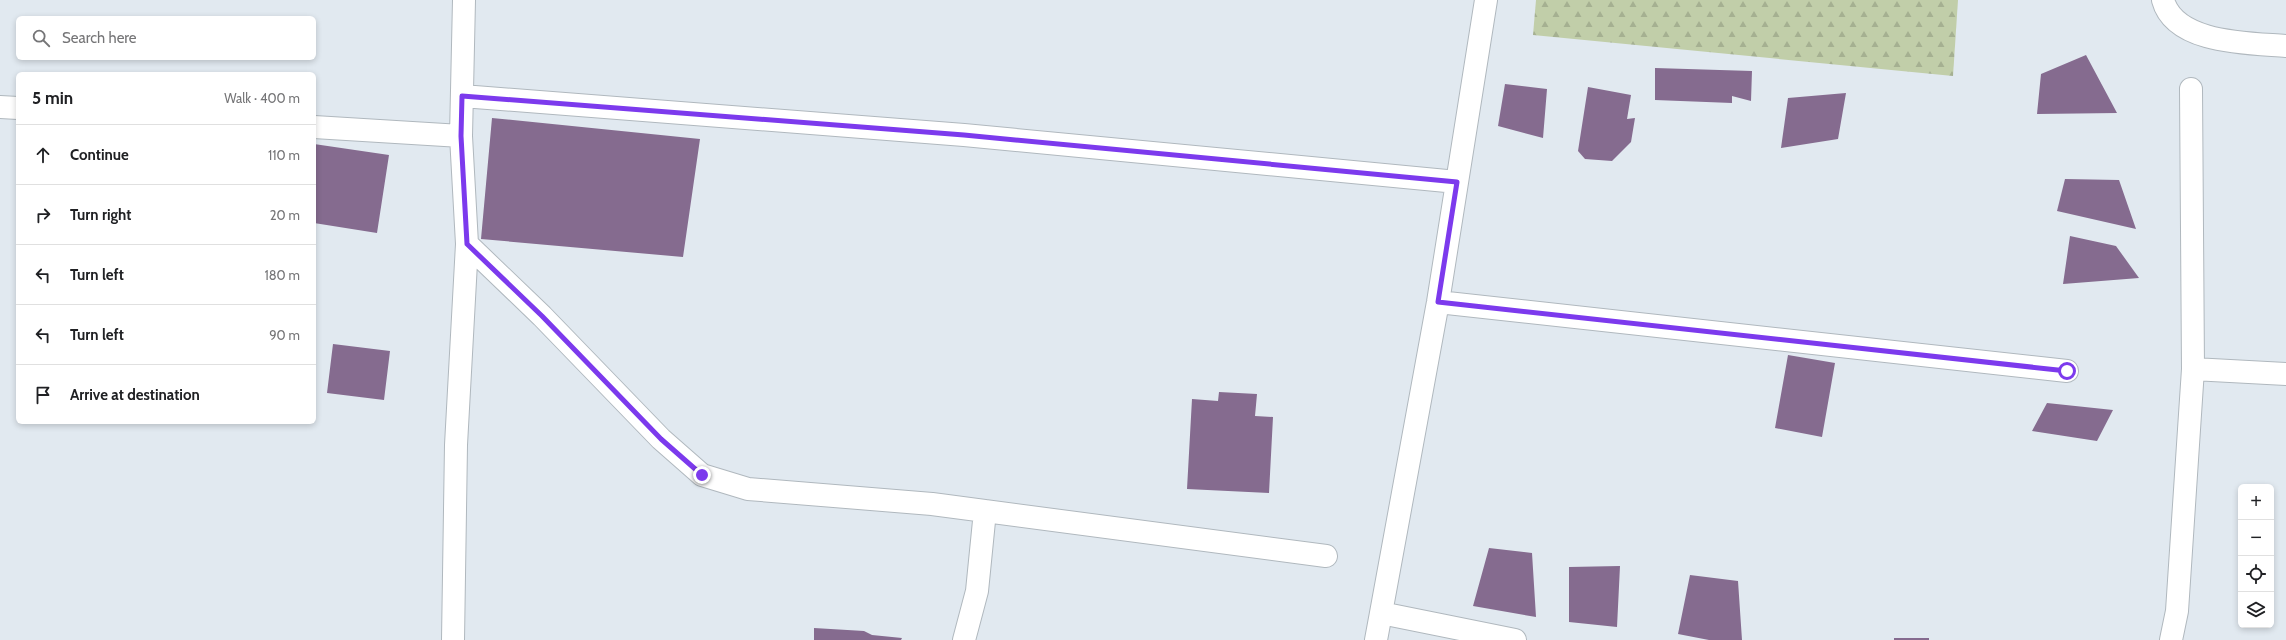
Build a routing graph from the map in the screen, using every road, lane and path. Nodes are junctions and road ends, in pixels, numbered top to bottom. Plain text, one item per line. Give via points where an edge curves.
1 (464, 0) edge
2 (1486, 0) edge
3 (2163, 0) edge
4 (2286, 46) edge
5 (2191, 88) dead end
6 (462, 96) junction
7 (0, 107) edge
8 (16, 108) edge
9 (316, 127) edge
10 (461, 136) junction
11 (1457, 182) junction
12 (467, 244) junction
13 (1438, 302) junction
14 (2193, 369) junction
15 (2067, 371) dead end
16 (2286, 374) edge
17 (985, 511) junction
18 (1326, 556) dead end
19 (1381, 613) junction
20 (453, 640) edge
21 (964, 640) edge
22 (1376, 640) edge
23 (1515, 640) edge
24 (2171, 640) edge

1 - 6 street
2 - 11 street
3 - 4 street via 2165,8 2186,30 2233,42
5 - 14 street
6 - 10 street
6 - 11 street via 964,135
7 - 8 street
9 - 10 street
10 - 12 street
11 - 13 street
12 - 17 street via 542,316 661,439 702,475 748,489 932,504
12 - 20 street via 456,445
13 - 15 street
13 - 19 street
14 - 16 street
14 - 24 street via 2178,595
17 - 18 street
17 - 21 street via 977,591
19 - 22 street
19 - 23 street

